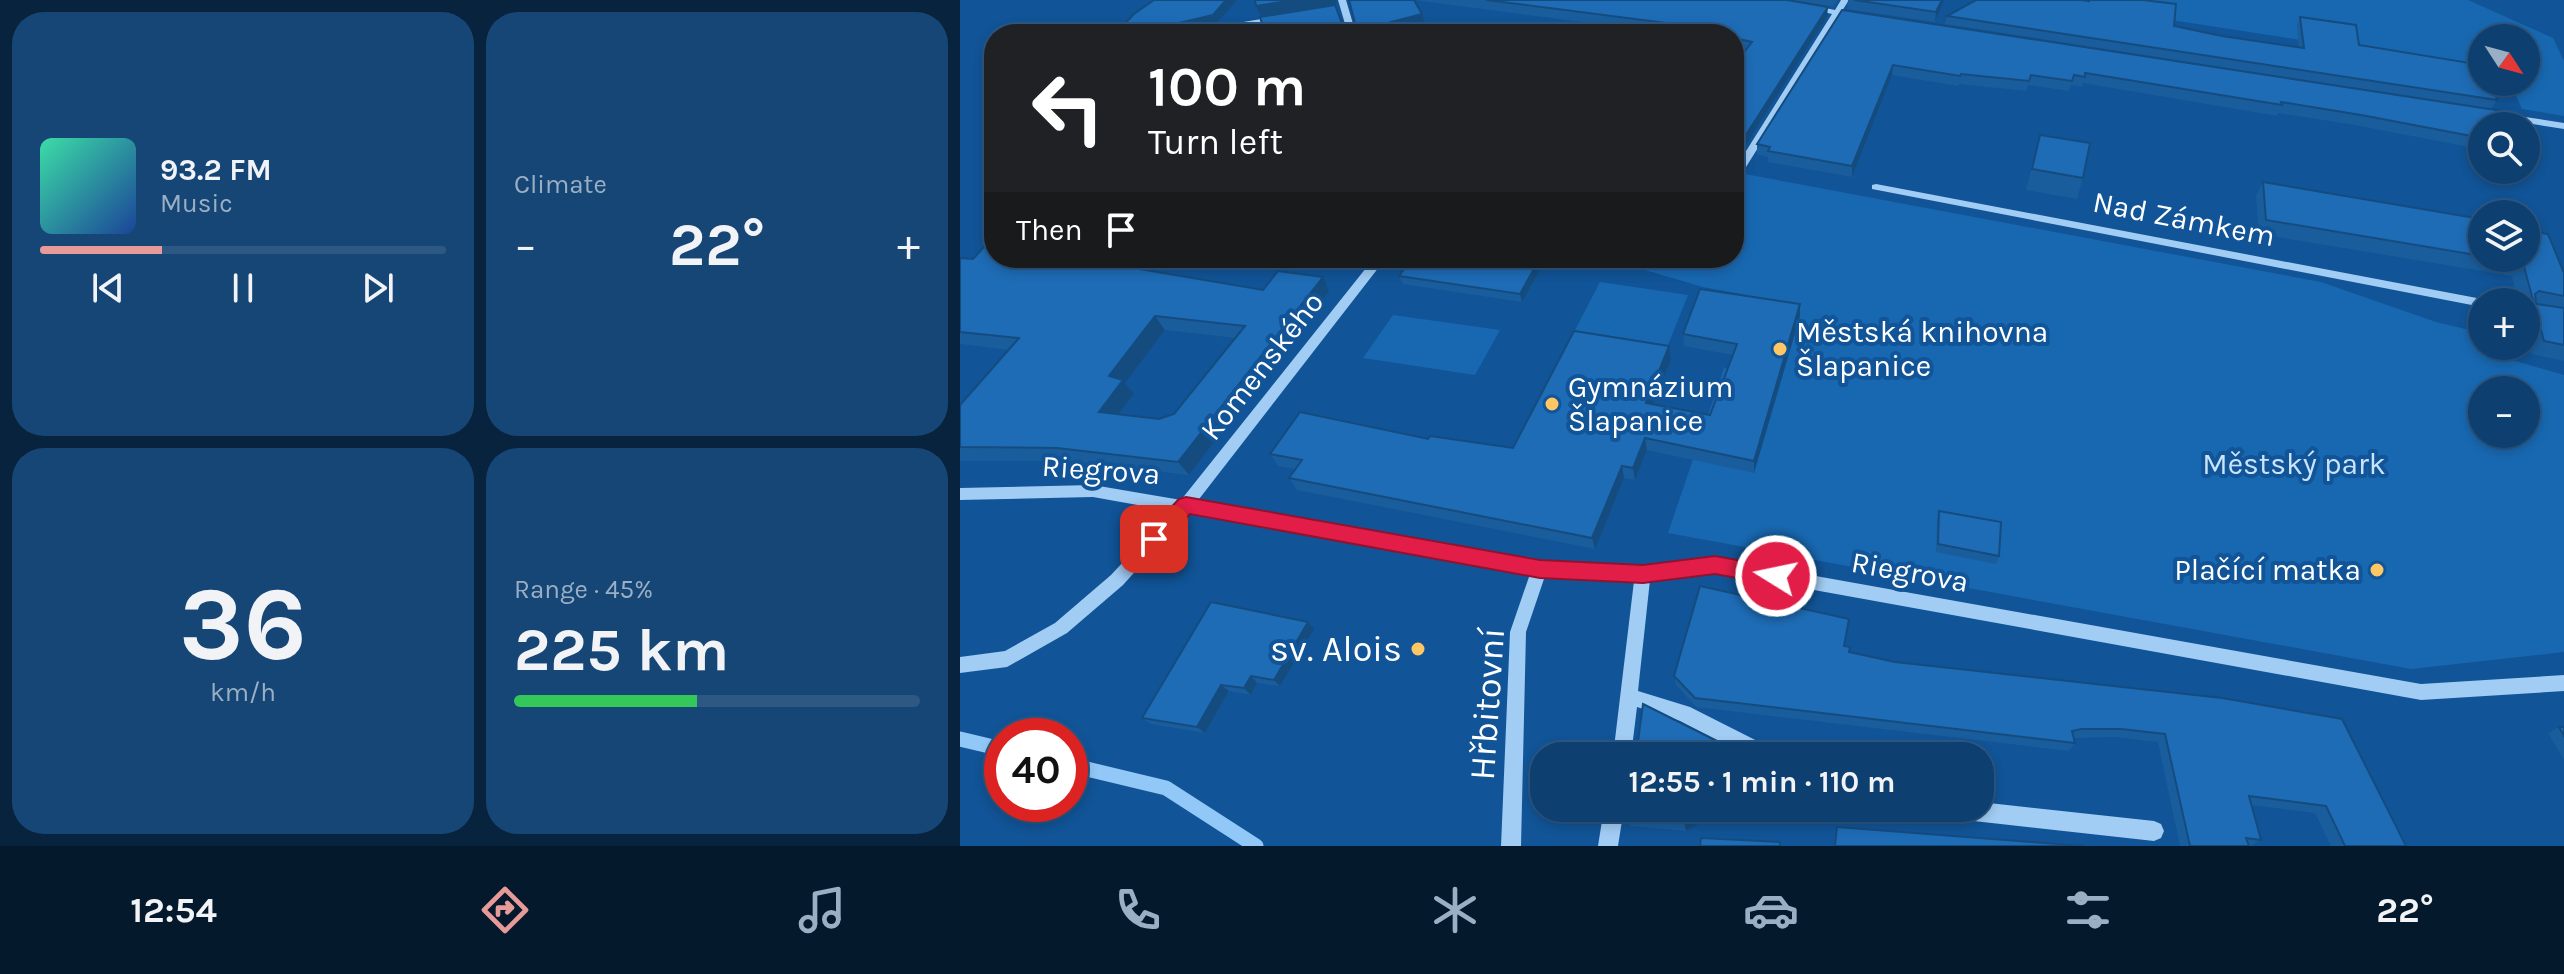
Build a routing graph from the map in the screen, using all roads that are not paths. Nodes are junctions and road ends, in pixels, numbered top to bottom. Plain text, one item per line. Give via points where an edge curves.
1 (1845, 0) edge
2 (1343, 4) edge
3 (1795, 6) edge
4 (1330, 11) edge
5 (1838, 13) junction
6 (1866, 17) edge
7 (1288, 18) edge
8 (1251, 24) edge
9 (1349, 24) edge
10 (2540, 122) edge
11 (2564, 126) edge
12 (1744, 162) edge
13 (1876, 187) dead end
14 (1372, 268) edge
15 (2468, 300) edge
16 (960, 494) edge
17 (1186, 505) junction
18 (1540, 569) junction
19 (1643, 574) junction
20 (960, 665) edge
21 (2564, 683) edge
22 (1631, 697) junction
23 (1624, 742) edge
24 (1739, 742) edge
25 (1994, 813) edge
26 (1612, 822) edge
27 (2154, 831) dead end
28 (1511, 846) edge
29 (1608, 846) edge

1 - 5 street
2 - 4 street
2 - 9 street
3 - 5 street
5 - 6 street
5 - 12 street
7 - 8 street
10 - 11 street
13 - 15 street, Nad Zámkem
14 - 17 street, Komenského
16 - 17 street, Riegrova via 1093,491
17 - 18 street, Riegrova
17 - 20 street, Komenského via 1117,580 1061,628 1007,659
18 - 19 street, Riegrova
18 - 28 street, Hřbitovní via 1518,632
19 - 21 street, Riegrova via 1715,565 2421,692
19 - 22 street
22 - 23 street
22 - 24 street via 1684,713
25 - 27 street
26 - 29 street

